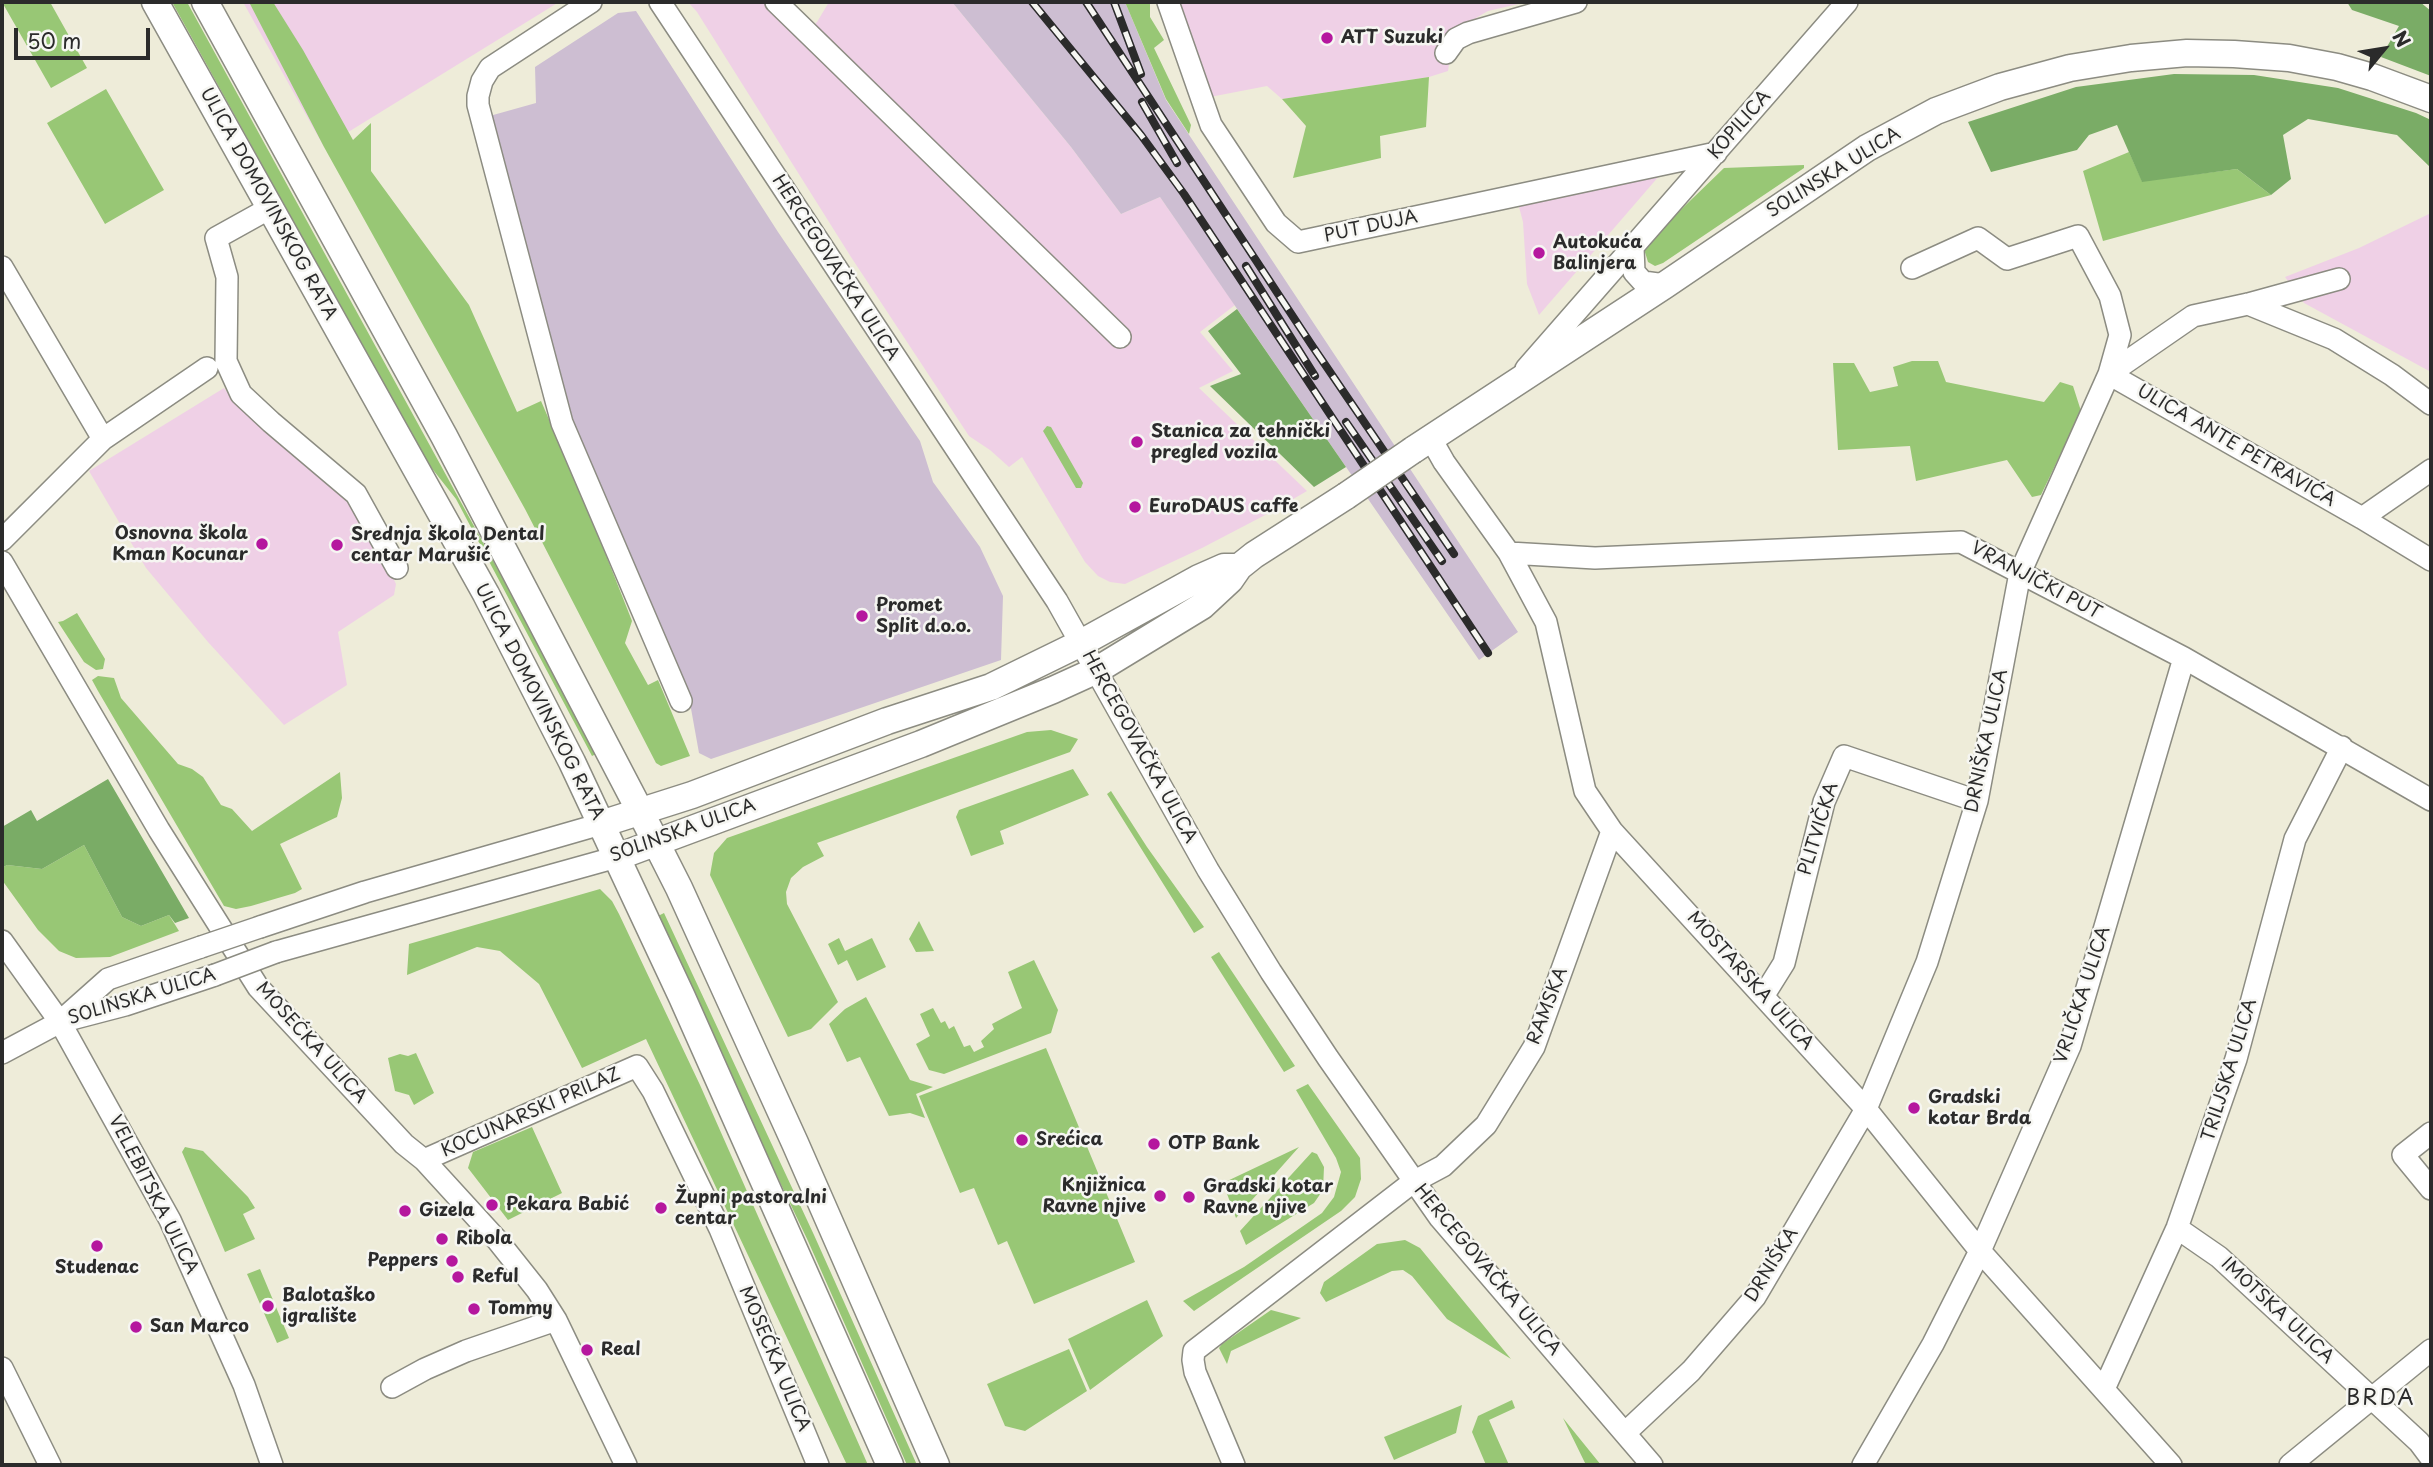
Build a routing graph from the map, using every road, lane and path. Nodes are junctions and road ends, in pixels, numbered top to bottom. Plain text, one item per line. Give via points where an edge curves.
1 (155, 2) edge
2 (205, 2) edge
3 (591, 2) edge
4 (660, 2) edge
5 (776, 2) edge
6 (1168, 2) edge
7 (1576, 2) edge
8 (1847, 2) edge
9 (1446, 53) dead end
10 (2431, 99) edge
11 (1716, 153) junction
12 (270, 208) junction
13 (1633, 248) junction
14 (2, 267) edge
15 (1912, 268) dead end
16 (2339, 279) dead end
17 (1665, 285) junction
18 (2248, 304) junction
19 (1120, 337) dead end
20 (207, 368) dead end
21 (2109, 374) junction
22 (1509, 387) junction
23 (2431, 404) edge
24 (103, 439) junction
25 (1422, 445) junction
26 (2431, 470) edge
27 (2362, 518) junction
28 (2, 540) edge
29 (1509, 553) junction
30 (2431, 561) edge
31 (2, 562) edge
32 (1239, 567) junction
33 (397, 568) dead end
34 (2020, 573) junction
35 (1082, 643) junction
36 (2184, 658) junction
37 (1097, 670) junction
38 (681, 701) dead end
39 (2342, 747) junction
40 (2431, 800) edge
41 (1977, 802) junction
42 (641, 813) junction
43 (601, 824) junction
44 (1612, 831) junction
45 (655, 842) junction
46 (617, 857) junction
47 (2, 941) edge
48 (1764, 995) junction
49 (60, 1021) junction
50 (2, 1053) edge
51 (637, 1066) joint
52 (1866, 1109) junction
53 (2431, 1133) edge
54 (424, 1160) junction
55 (1413, 1182) junction
56 (2431, 1189) edge
57 (2177, 1228) junction
58 (1980, 1251) junction
59 (556, 1320) junction
60 (2431, 1350) edge
61 (2, 1368) edge
62 (392, 1387) dead end
63 (2104, 1389) junction
64 (2371, 1398) junction
65 (1625, 1433) junction
66 (2431, 1458) edge
67 (50, 1465) edge
68 (272, 1465) edge
69 (626, 1465) edge
70 (818, 1465) edge
71 (890, 1465) edge
72 (936, 1465) edge
73 (1234, 1465) edge
74 (1652, 1465) edge
75 (1863, 1465) edge
76 (2171, 1465) edge
77 (2290, 1465) edge

1 - 12 main road, ULICA DOMOVINSKOG RATA
2 - 42 main road via 444,436
3 - 38 street via 490,68 478,105 562,423
4 - 35 street, HERCEGOVAČKA ULICA
5 - 19 street
6 - 11 street, PUT DUJA via 1211,125 1276,223 1298,242
7 - 9 street via 1468,33 1455,39
8 - 11 street, KOPILICA
10 - 17 main road, SOLINSKA ULICA via 2372,77 2289,58 2187,53 2070,68 1936,111 1867,148
11 - 13 street, KOPILICA
12 - 33 street via 216,237 227,277 226,361 241,394 356,494
12 - 43 main road, ULICA DOMOVINSKOG RATA via 486,594
13 - 17 street via 1634,272 1643,282
13 - 22 street, KOPILICA
14 - 24 street
15 - 21 street via 1978,238 2007,258 2078,236 2110,296 2120,335
16 - 18 street, ULICA ANTE PETRAVIĆA
17 - 22 main road, SOLINSKA ULICA
18 - 21 street, ULICA ANTE PETRAVIĆA via 2193,316
18 - 23 street via 2333,339
20 - 24 street
21 - 27 street, ULICA ANTE PETRAVIĆA
21 - 34 street, DRNIŠKA ULICA
22 - 25 main road, SOLINSKA ULICA
24 - 28 street
25 - 29 street, MOSTARSKA ULICA via 1444,462
25 - 32 main road, SOLINSKA ULICA, bridge
26 - 27 street
27 - 30 street, ULICA ANTE PETRAVIĆA
29 - 34 street, VRANJIČKI PUT via 1595,558 1961,542
29 - 44 street, MOSTARSKA ULICA via 1546,622 1585,792
31 - 54 street, MOSEĆKA ULICA via 159,830 258,987
32 - 35 main road, SOLINSKA ULICA via 1224,567 1199,578
32 - 37 main road, SOLINSKA ULICA via 1202,606
34 - 36 street, VRANJIČKI PUT
34 - 41 street, DRNIŠKA ULICA
35 - 37 street, HERCEGOVAČKA ULICA
35 - 42 main road, SOLINSKA ULICA via 991,687
36 - 39 street, VRANJIČKI PUT
36 - 58 street, VRLIČKA ULICA via 2070,1046
37 - 45 main road, SOLINSKA ULICA via 921,744
37 - 55 street, HERCEGOVAČKA ULICA via 1231,909
39 - 40 street, VRANJIČKI PUT
39 - 57 street, TRILJSKA ULICA via 2295,839 2236,1059
41 - 48 street, PLITVIČKA via 1844,756 1824,802 1784,963
41 - 52 street, DRNIŠKA ULICA via 1927,962
42 - 43 main road, SOLINSKA ULICA
42 - 45 main road
43 - 46 main road, ULICA DOMOVINSKOG RATA
43 - 49 street, SOLINSKA ULICA, bridge via 365,892 108,979
44 - 48 street, MOSTARSKA ULICA
44 - 55 street, RAMSKA via 1534,1047 1486,1125 1443,1166
45 - 46 main road, SOLINSKA ULICA
45 - 72 main road via 795,1143
46 - 49 street, SOLINSKA ULICA, bridge via 276,951 125,1005
46 - 71 main road, ULICA DOMOVINSKOG RATA
47 - 49 street, VELEBITSKA ULICA
48 - 52 street, MOSTARSKA ULICA
49 - 50 street
49 - 68 street, VELEBITSKA ULICA via 170,1220 244,1385
51 - 54 street, KOCUNARSKI PRILAZ
51 - 70 street, MOSEĆKA ULICA via 720,1229
52 - 58 street, MOSTARSKA ULICA
52 - 65 street, DRNIŠKA via 1755,1297 1691,1371
53 - 56 street via 2403,1155
54 - 59 street, MOSEĆKA ULICA via 498,1241
55 - 65 street, HERCEGOVAČKA ULICA
55 - 73 street, RAMSKA via 1194,1351 1195,1372
57 - 63 street, TRILJSKA ULICA
57 - 64 street, IMOTSKA ULICA via 2219,1257
58 - 63 street, MOSTARSKA ULICA
58 - 75 street, VRLIČKA ULICA
59 - 62 street via 466,1351
59 - 69 street, MOSEĆKA ULICA
60 - 64 street
61 - 67 street
63 - 76 street, MOSTARSKA ULICA
64 - 66 street, IMOTSKA ULICA
64 - 77 street
65 - 74 street, HERCEGOVAČKA ULICA

